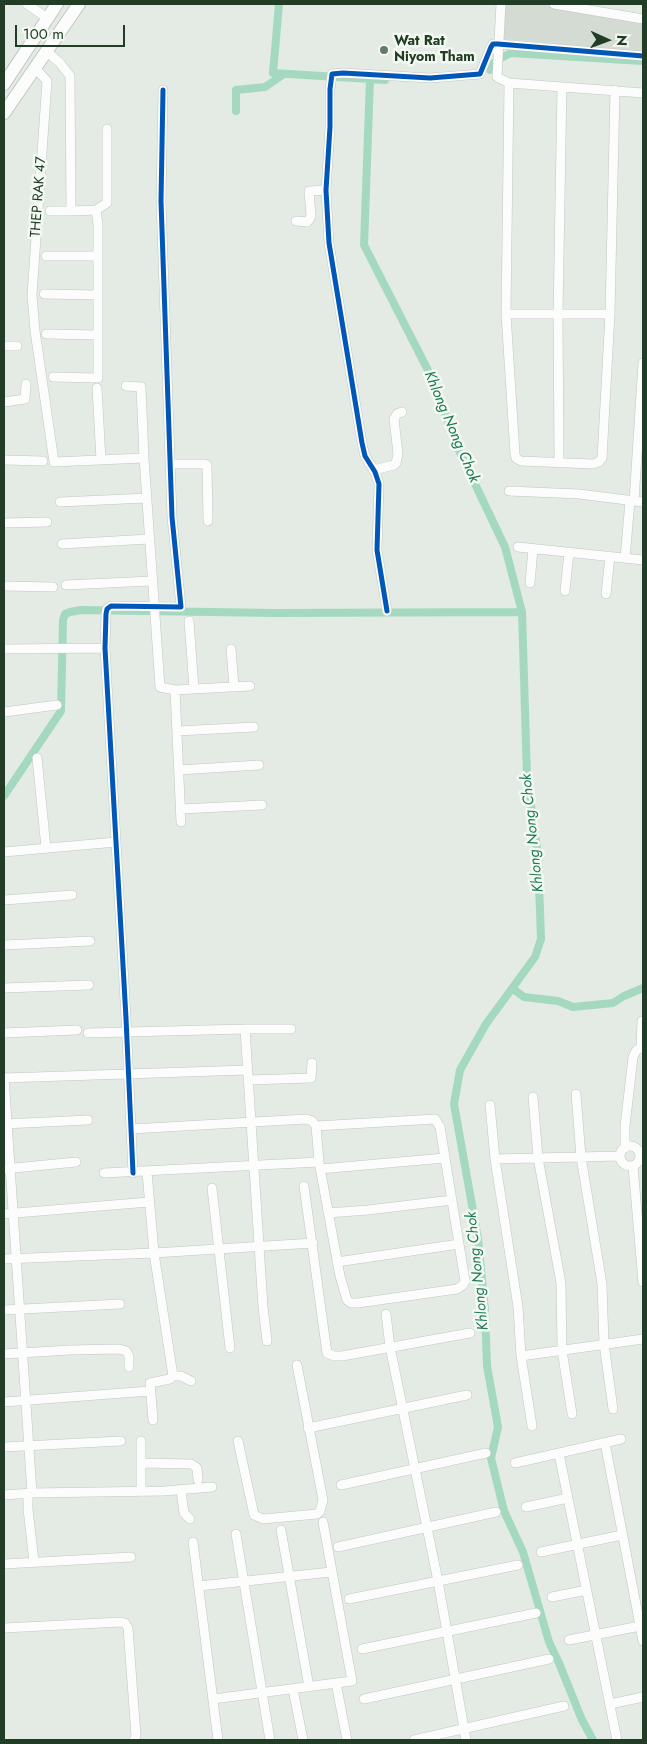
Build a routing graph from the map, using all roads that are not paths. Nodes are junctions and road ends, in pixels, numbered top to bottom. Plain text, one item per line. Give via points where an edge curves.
1 (27, 4) edge
2 (57, 4) edge
3 (79, 4) edge
4 (501, 4) edge
5 (554, 4) edge
6 (48, 18) junction
7 (643, 19) edge
8 (498, 46) junction
9 (47, 52) junction
10 (643, 56) edge
11 (34, 68) junction
12 (509, 82) junction
13 (4, 84) edge
14 (562, 86) junction
15 (163, 90) dead end
16 (615, 90) junction
17 (643, 93) edge
18 (4, 114) edge
19 (107, 128) dead end
20 (326, 190) junction
21 (96, 210) junction
22 (50, 211) dead end
23 (71, 211) junction
24 (296, 222) dead end
25 (46, 256) dead end
26 (98, 256) junction
27 (44, 294) dead end
28 (98, 295) junction
29 (558, 313) junction
30 (506, 314) junction
31 (610, 314) junction
32 (46, 334) dead end
33 (98, 335) junction
34 (4, 346) edge
35 (17, 346) dead end
36 (643, 363) edge
37 (53, 377) dead end
38 (26, 384) dead end
39 (126, 386) dead end
40 (97, 388) dead end
41 (4, 402) edge
42 (402, 412) dead end
43 (144, 458) junction
44 (4, 460) edge
45 (101, 460) junction
46 (43, 461) dead end
47 (559, 463) junction
48 (170, 464) junction
49 (373, 470) junction
50 (509, 491) dead end
51 (147, 498) junction
52 (636, 501) edge
53 (60, 502) dead end
54 (208, 521) dead end
55 (47, 522) dead end
56 (4, 523) edge
57 (149, 539) junction
58 (62, 544) dead end
59 (518, 547) dead end
60 (533, 549) junction
61 (568, 552) junction
62 (610, 556) junction
63 (625, 558) junction
64 (643, 560) edge
65 (152, 581) junction
66 (530, 583) dead end
67 (66, 585) dead end
68 (4, 586) edge
69 (53, 587) dead end
70 (566, 591) dead end
71 (606, 594) dead end
72 (154, 610) junction
73 (387, 611) dead end
74 (188, 621) dead end
75 (105, 648) junction
76 (4, 649) edge
77 (231, 649) dead end
78 (250, 686) dead end
79 (234, 687) junction
80 (194, 689) junction
81 (175, 690) junction
82 (57, 705) dead end
83 (4, 712) edge
84 (254, 727) dead end
85 (177, 730) junction
86 (37, 758) dead end
87 (259, 764) dead end
88 (179, 770) junction
89 (262, 805) dead end
90 (180, 809) junction
91 (181, 822) dead end
92 (116, 842) junction
93 (46, 848) junction
94 (4, 852) edge
95 (72, 895) dead end
96 (4, 900) edge
97 (90, 940) dead end
98 (4, 945) edge
99 (89, 985) dead end
100 (4, 988) edge
101 (642, 1021) edge
102 (245, 1029) junction
103 (291, 1029) dead end
104 (76, 1030) dead end
105 (127, 1031) junction
106 (4, 1033) edge
107 (88, 1033) dead end
108 (642, 1046) edge
109 (312, 1063) dead end
110 (247, 1070) junction
111 (128, 1073) junction
112 (4, 1078) edge
113 (248, 1080) junction
114 (576, 1094) dead end
115 (533, 1097) dead end
116 (490, 1105) dead end
117 (88, 1120) dead end
118 (250, 1122) junction
119 (5, 1124) edge
120 (316, 1126) junction
121 (131, 1129) junction
122 (622, 1152) junction
123 (642, 1155) edge
124 (581, 1157) junction
125 (445, 1158) junction
126 (538, 1158) junction
127 (495, 1159) junction
128 (76, 1162) dead end
129 (253, 1164) junction
130 (319, 1166) junction
131 (633, 1166) junction
132 (7, 1169) edge
133 (146, 1172) junction
134 (104, 1173) dead end
135 (133, 1173) junction
136 (304, 1186) dead end
137 (212, 1188) dead end
138 (452, 1200) junction
139 (148, 1202) junction
140 (328, 1212) junction
141 (14, 1213) junction
142 (4, 1214) edge
143 (313, 1243) junction
144 (459, 1244) junction
145 (259, 1247) junction
146 (219, 1250) junction
147 (154, 1253) junction
148 (17, 1258) junction
149 (4, 1259) edge
150 (338, 1262) junction
151 (643, 1282) edge
152 (120, 1304) dead end
153 (20, 1309) junction
154 (4, 1310) edge
155 (386, 1314) dead end
156 (470, 1332) dead end
157 (643, 1339) edge
158 (267, 1340) dead end
159 (604, 1344) junction
160 (390, 1347) junction
161 (230, 1348) dead end
162 (562, 1350) junction
163 (22, 1353) junction
164 (4, 1354) edge
165 (521, 1356) junction
166 (297, 1365) dead end
167 (129, 1366) dead end
168 (172, 1376) junction
169 (191, 1381) dead end
170 (150, 1391) junction
171 (467, 1395) dead end
172 (26, 1400) junction
173 (4, 1402) edge
174 (403, 1408) junction
175 (613, 1408) dead end
176 (572, 1414) dead end
177 (153, 1420) dead end
178 (532, 1426) dead end
179 (308, 1428) junction
180 (621, 1440) dead end
181 (121, 1441) dead end
182 (141, 1441) dead end
183 (238, 1441) dead end
184 (605, 1444) junction
185 (29, 1445) junction
186 (4, 1447) edge
187 (486, 1453) dead end
188 (559, 1454) junction
189 (141, 1463) junction
190 (515, 1463) dead end
191 (416, 1468) junction
192 (198, 1480) dead end
193 (341, 1485) dead end
194 (212, 1487) dead end
195 (181, 1490) junction
196 (141, 1492) junction
197 (30, 1493) junction
198 (4, 1495) edge
199 (568, 1498) junction
200 (526, 1508) dead end
201 (496, 1512) dead end
202 (190, 1519) dead end
203 (323, 1522) dead end
204 (427, 1527) junction
205 (281, 1530) dead end
206 (236, 1534) dead end
207 (622, 1535) junction
208 (193, 1542) dead end
209 (578, 1544) junction
210 (338, 1547) dead end
211 (541, 1552) dead end
212 (131, 1557) dead end
213 (34, 1562) junction
214 (4, 1564) edge
215 (518, 1565) dead end
216 (331, 1572) junction
217 (288, 1576) junction
218 (244, 1581) junction
219 (438, 1581) junction
220 (199, 1586) junction
221 (587, 1590) junction
222 (552, 1597) dead end
223 (349, 1599) dead end
224 (536, 1613) dead end
225 (640, 1626) junction
226 (4, 1628) edge
227 (447, 1630) junction
228 (596, 1634) junction
229 (569, 1640) dead end
230 (643, 1642) edge
231 (362, 1649) dead end
232 (549, 1659) dead end
233 (455, 1680) junction
234 (336, 1683) junction
235 (309, 1686) junction
236 (294, 1689) junction
237 (263, 1693) junction
238 (643, 1697) edge
239 (364, 1699) dead end
240 (213, 1700) junction
241 (610, 1704) junction
242 (564, 1706) dead end
243 (464, 1729) junction
244 (134, 1740) edge
245 (218, 1740) edge
246 (270, 1740) edge
247 (303, 1740) edge
248 (347, 1740) edge
249 (414, 1740) edge
250 (466, 1740) edge
251 (617, 1740) edge

1 - 6 street
2 - 6 main road
3 - 9 main road
4 - 8 street
5 - 7 street
6 - 13 main road
8 - 10 street
8 - 12 street via 497,76
8 - 20 street via 493,44 491,47 480,74 430,78 332,74
9 - 11 main road
9 - 23 street via 70,76
11 - 18 main road
11 - 45 street, THEP RAK 47 via 47,81 32,295 54,462
12 - 14 street
12 - 30 street
14 - 16 street
14 - 29 street
15 - 48 street via 162,201
16 - 17 street
16 - 31 street
19 - 21 street via 107,203
20 - 24 street via 309,191 311,216 308,222
20 - 49 street via 329,243 350,373 362,444
21 - 23 street
21 - 26 street
22 - 23 street
25 - 26 street
26 - 28 street
27 - 28 street
28 - 33 street
29 - 30 street
29 - 31 street
29 - 47 street
30 - 47 street via 516,458
31 - 47 street via 602,458 593,464
32 - 33 street
33 - 37 street via 98,378
34 - 35 street
36 - 52 street
38 - 41 street via 24,400
39 - 43 street via 141,387
40 - 45 street
42 - 49 street via 394,419 396,463
43 - 45 street
43 - 51 street
44 - 46 street
48 - 54 street via 207,465
48 - 72 street via 182,607
49 - 73 street via 379,484 377,550
50 - 52 street via 579,494
51 - 53 street
51 - 57 street
52 - 63 street
55 - 56 street
57 - 58 street
57 - 65 street
59 - 60 street
60 - 61 street
60 - 66 street
61 - 62 street
61 - 70 street
62 - 63 street
62 - 71 street
63 - 64 street
65 - 67 street
65 - 72 street
68 - 69 street
72 - 75 street via 111,606 106,611
72 - 81 street via 160,687
74 - 80 street
75 - 76 street
75 - 92 street
77 - 79 street
78 - 79 street
79 - 80 street
80 - 81 street
81 - 85 street
82 - 83 street
84 - 85 street
85 - 88 street
86 - 93 street
87 - 88 street
88 - 90 street
89 - 90 street
90 - 91 street
92 - 93 street
92 - 105 street
93 - 94 street
95 - 96 street
97 - 98 street
99 - 100 street
101 - 108 street
102 - 103 street
102 - 105 street
102 - 110 street
104 - 106 street
105 - 107 street
105 - 111 street
108 - 122 street via 633,1057
109 - 113 street via 311,1078
110 - 111 street
110 - 113 street
111 - 112 street
111 - 121 street
112 - 119 street
113 - 118 street
114 - 124 street
115 - 126 street
116 - 127 street
117 - 119 street
118 - 120 street via 306,1119 312,1120
118 - 121 street
118 - 129 street
119 - 132 street
120 - 125 street via 435,1120 440,1126
120 - 130 street
121 - 135 street
122 - 123 street via 630,1146
122 - 124 street
122 - 131 street via 624,1164
123 - 131 street
124 - 126 street
124 - 159 street via 602,1284
125 - 130 street
125 - 138 street
126 - 127 street
126 - 162 street via 560,1283
127 - 165 street via 518,1307
128 - 132 street
129 - 130 street
129 - 133 street
129 - 145 street
130 - 140 street
131 - 151 street
132 - 141 street
133 - 135 street
133 - 139 street
134 - 135 street
136 - 143 street
137 - 146 street
138 - 140 street
138 - 144 street
139 - 141 street
139 - 147 street
140 - 150 street
141 - 142 street
141 - 148 street
143 - 145 street
143 - 160 street via 327,1353 342,1356
144 - 150 street
144 - 150 street via 465,1281 456,1289 351,1303 345,1296
145 - 146 street
145 - 158 street
146 - 147 street
146 - 161 street
147 - 148 street
147 - 168 street
148 - 149 street
148 - 153 street
152 - 153 street
153 - 154 street
153 - 163 street
155 - 160 street
156 - 160 street
157 - 159 street
159 - 162 street
159 - 175 street
160 - 174 street
162 - 165 street
162 - 176 street
163 - 164 street
163 - 167 street via 119,1349 129,1356
163 - 172 street
165 - 178 street
166 - 179 street
168 - 169 street
168 - 170 street via 151,1382
170 - 172 street
170 - 177 street
171 - 174 street
172 - 173 street
172 - 185 street
174 - 179 street
174 - 191 street
179 - 183 street via 323,1500 317,1514 263,1519 254,1515
180 - 184 street
181 - 185 street
182 - 189 street
184 - 188 street
184 - 207 street
185 - 186 street
185 - 197 street
187 - 191 street
188 - 190 street
188 - 199 street
189 - 192 street via 191,1464 197,1468
189 - 196 street
191 - 193 street
191 - 204 street
194 - 195 street
195 - 196 street
195 - 202 street via 184,1512
196 - 197 street
197 - 198 street
197 - 213 street via 28,1509
199 - 200 street
199 - 209 street
201 - 204 street
203 - 216 street
204 - 210 street
204 - 219 street
205 - 217 street
206 - 218 street
207 - 209 street
207 - 225 street
208 - 220 street
209 - 211 street
209 - 221 street
212 - 213 street
213 - 214 street
215 - 219 street
216 - 217 street
216 - 234 street via 352,1681
217 - 218 street
217 - 235 street
218 - 220 street
218 - 237 street
219 - 223 street
219 - 227 street
220 - 240 street
221 - 222 street
221 - 228 street
224 - 227 street
225 - 228 street
225 - 230 street
226 - 244 street via 125,1623 128,1628
227 - 231 street
227 - 233 street
228 - 229 street
228 - 241 street
232 - 233 street
233 - 239 street
233 - 243 street
234 - 235 street
234 - 248 street
235 - 236 street
236 - 237 street
236 - 247 street
237 - 240 street
237 - 246 street
238 - 241 street
240 - 245 street
241 - 251 street
242 - 243 street
243 - 249 street
243 - 250 street

